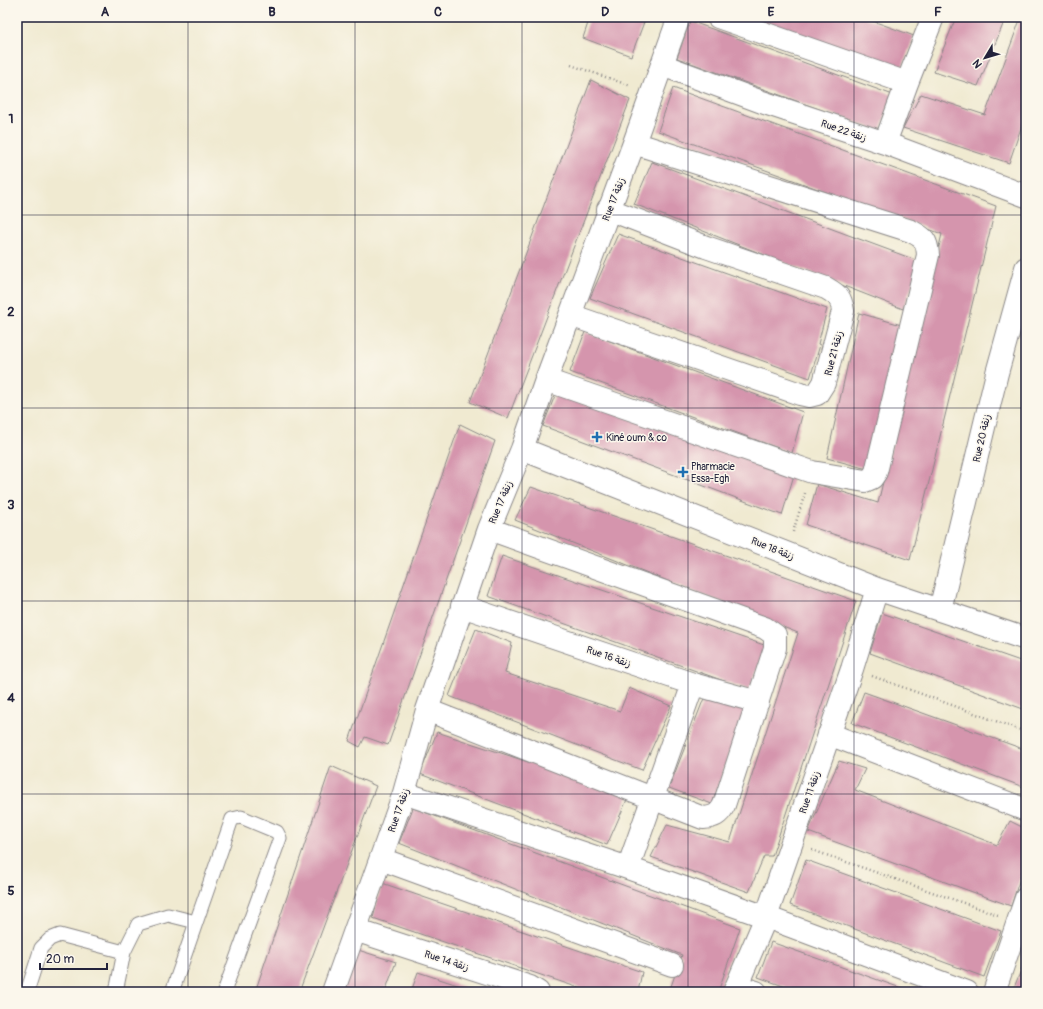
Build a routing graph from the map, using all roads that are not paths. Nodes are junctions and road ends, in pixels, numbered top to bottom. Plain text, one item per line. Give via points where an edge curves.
1 (679, 17) edge
2 (718, 17) edge
3 (927, 19) edge
4 (662, 65) junction
5 (907, 83) junction
6 (634, 143) junction
7 (885, 144) junction
8 (1026, 196) edge
9 (608, 209) junction
10 (1026, 268) edge
11 (570, 315) junction
12 (546, 380) junction
13 (522, 449) junction
14 (489, 529) junction
15 (877, 589) junction
16 (462, 606) junction
17 (940, 610) junction
18 (1026, 639) edge
19 (693, 684) junction
20 (758, 702) junction
21 (428, 710) junction
22 (829, 734) junction
23 (404, 793) junction
24 (652, 798) junction
25 (1026, 810) edge
26 (380, 859) junction
27 (628, 868) junction
28 (1026, 898) edge
29 (766, 917) junction
30 (196, 922) junction
31 (355, 930) junction
32 (124, 952) junction
33 (672, 965) dead end
34 (742, 990) edge
35 (27, 992) edge
36 (116, 992) edge
37 (172, 992) edge
38 (224, 992) edge
39 (333, 992) edge
40 (538, 992) edge
41 (967, 992) edge
42 (994, 992) edge

1 - 4 street, Rue 17 زنقة
2 - 5 street
3 - 5 street
4 - 6 street, Rue 17 زنقة
4 - 7 street, Rue 22 زنقة
5 - 7 street
6 - 9 street, Rue 17 زنقة
6 - 12 street via 911,231 928,244 928,255 876,472 872,478 865,481 812,472
7 - 8 street, Rue 22 زنقة
9 - 11 street, Rue 17 زنقة
9 - 11 street, Rue 21 زنقة via 834,293 841,299 843,311 824,383 817,394 800,394
10 - 17 street, Rue 20 زنقة via 997,373
11 - 12 street, Rue 17 زنقة
12 - 13 street, Rue 17 زنقة
13 - 14 street, Rue 17 زنقة
13 - 15 street, Rue 18 زنقة
14 - 16 street, Rue 17 زنقة
14 - 20 street via 770,630 775,635 775,648
15 - 17 street, Rue 18 زنقة
15 - 22 street, Rue 11 زنقة
16 - 19 street, Rue 16 زنقة
16 - 21 street, Rue 17 زنقة
17 - 18 street, Rue 18 زنقة
19 - 20 street, Rue 16 زنقة
19 - 24 street
20 - 24 street via 724,805 717,815 704,818
21 - 23 street, Rue 17 زنقة
21 - 24 street
22 - 25 street
22 - 29 street, Rue 11 زنقة
23 - 26 street, Rue 17 زنقة
23 - 27 street
24 - 27 street
26 - 31 street, Rue 17 زنقة
26 - 33 street
27 - 29 street
28 - 42 street
29 - 34 street, Rue 11 زنقة
29 - 41 street
30 - 32 lane via 168,915 138,924
30 - 37 lane
30 - 38 lane via 232,819 241,817 277,832 280,838
31 - 39 street, Rue 17 زنقة
31 - 40 street, Rue 14 زنقة via 530,987
32 - 35 lane via 60,935 50,939 42,948
32 - 36 lane

